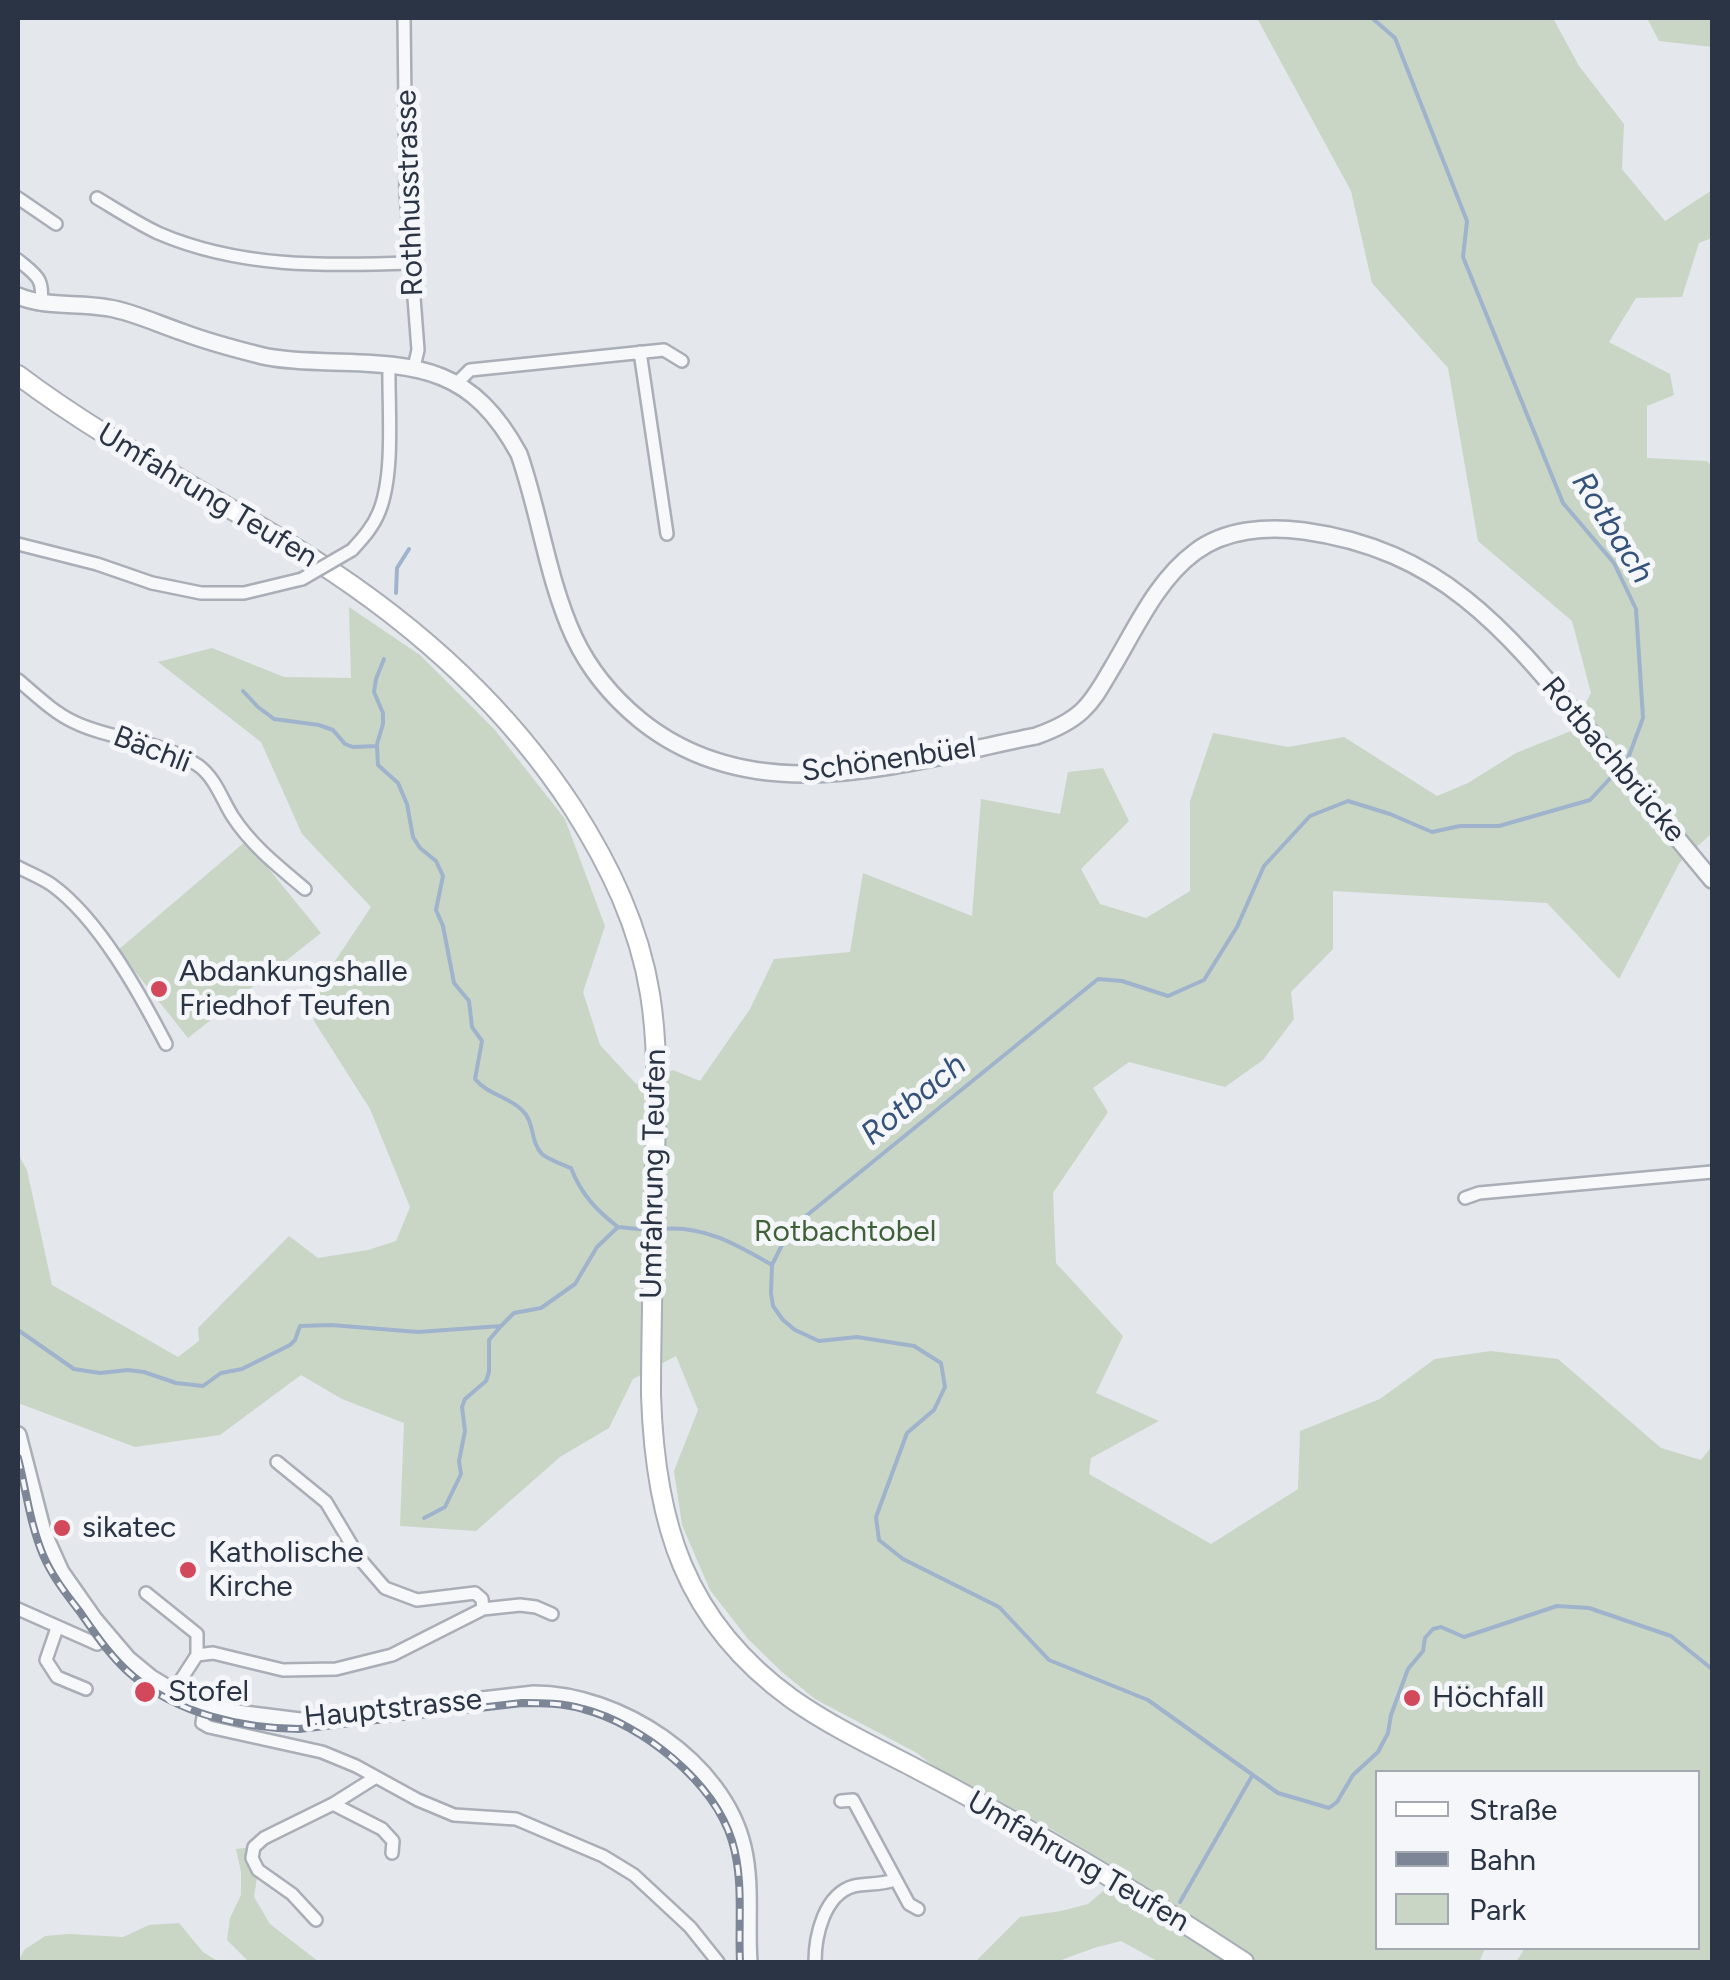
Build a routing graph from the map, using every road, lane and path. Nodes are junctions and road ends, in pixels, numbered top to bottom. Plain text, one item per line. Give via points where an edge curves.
1 (404, 18) edge
2 (18, 198) edge
3 (97, 198) dead end
4 (56, 224) dead end
5 (18, 260) edge
6 (411, 264) junction
7 (18, 296) edge
8 (41, 304) junction
9 (640, 352) junction
10 (682, 361) dead end
11 (390, 364) junction
12 (414, 367) junction
13 (18, 376) edge
14 (457, 383) junction
15 (667, 534) dead end
16 (1218, 539) joint
17 (18, 544) edge
18 (18, 680) edge
19 (18, 867) edge
20 (1712, 880) edge
21 (304, 890) dead end
22 (166, 1044) dead end
23 (1712, 1172) edge
24 (1465, 1198) dead end
25 (18, 1435) edge
26 (277, 1462) dead end
27 (146, 1593) dead end
28 (18, 1609) edge
29 (483, 1609) junction
30 (552, 1614) dead end
31 (57, 1628) junction
32 (109, 1638) junction
33 (197, 1655) junction
34 (86, 1689) dead end
35 (173, 1692) junction
36 (205, 1706) junction
37 (376, 1777) junction
38 (841, 1801) dead end
39 (334, 1804) junction
40 (392, 1852) dead end
41 (894, 1880) junction
42 (918, 1909) dead end
43 (316, 1920) dead end
44 (718, 1962) edge
45 (749, 1962) edge
46 (815, 1962) edge
47 (1244, 1962) edge

1 - 6 street, Rothhusstrasse
2 - 4 street
3 - 6 street via 156,232 246,260
5 - 8 street via 43,286
6 - 12 street, Rothhusstrasse
7 - 8 street
8 - 11 street via 109,308 269,358
9 - 10 street via 664,350
9 - 14 street via 470,370
9 - 15 street
11 - 12 street
11 - 17 street, bridge via 380,510 352,550 328,566 244,593 201,593
12 - 14 street
13 - 47 main road, Umfahrung Teufen via 285,542 422,638 547,770 602,856 628,912 651,998 657,1081 652,1426 660,1492 692,1588 716,1626 793,1700 1074,1854
14 - 16 street, Schönenbüel via 484,404 519,454 555,587 592,668 658,735 738,769 808,775 874,768 1062,725 1101,688 1163,583 1196,550
16 - 20 street, Rotbachbrücke via 1295,530 1390,554 1446,584 1530,659
18 - 21 street, Bächli via 77,723 202,768 250,838
19 - 22 street via 52,885 83,914
23 - 24 street
25 - 32 street, Hauptstrasse via 53,1558
26 - 29 street via 326,1502 385,1588 417,1600 475,1592
27 - 33 street via 197,1634
28 - 31 street
29 - 30 street via 520,1605
29 - 33 street via 392,1654 336,1669 283,1670
31 - 32 street via 97,1644
31 - 34 street via 46,1660 57,1677
32 - 35 street, Hauptstrasse
33 - 35 street
35 - 36 street, Hauptstrasse
36 - 37 street via 202,1723 209,1727 322,1752
36 - 45 street, Hauptstrasse via 300,1721 534,1694 606,1707 692,1762 726,1802 747,1864
37 - 39 street
37 - 44 street via 454,1815 516,1819 602,1856 634,1875
38 - 41 street via 853,1800
39 - 40 street via 382,1829 393,1841
39 - 43 street via 264,1838 252,1858
41 - 42 street
41 - 46 street via 840,1893 815,1940

